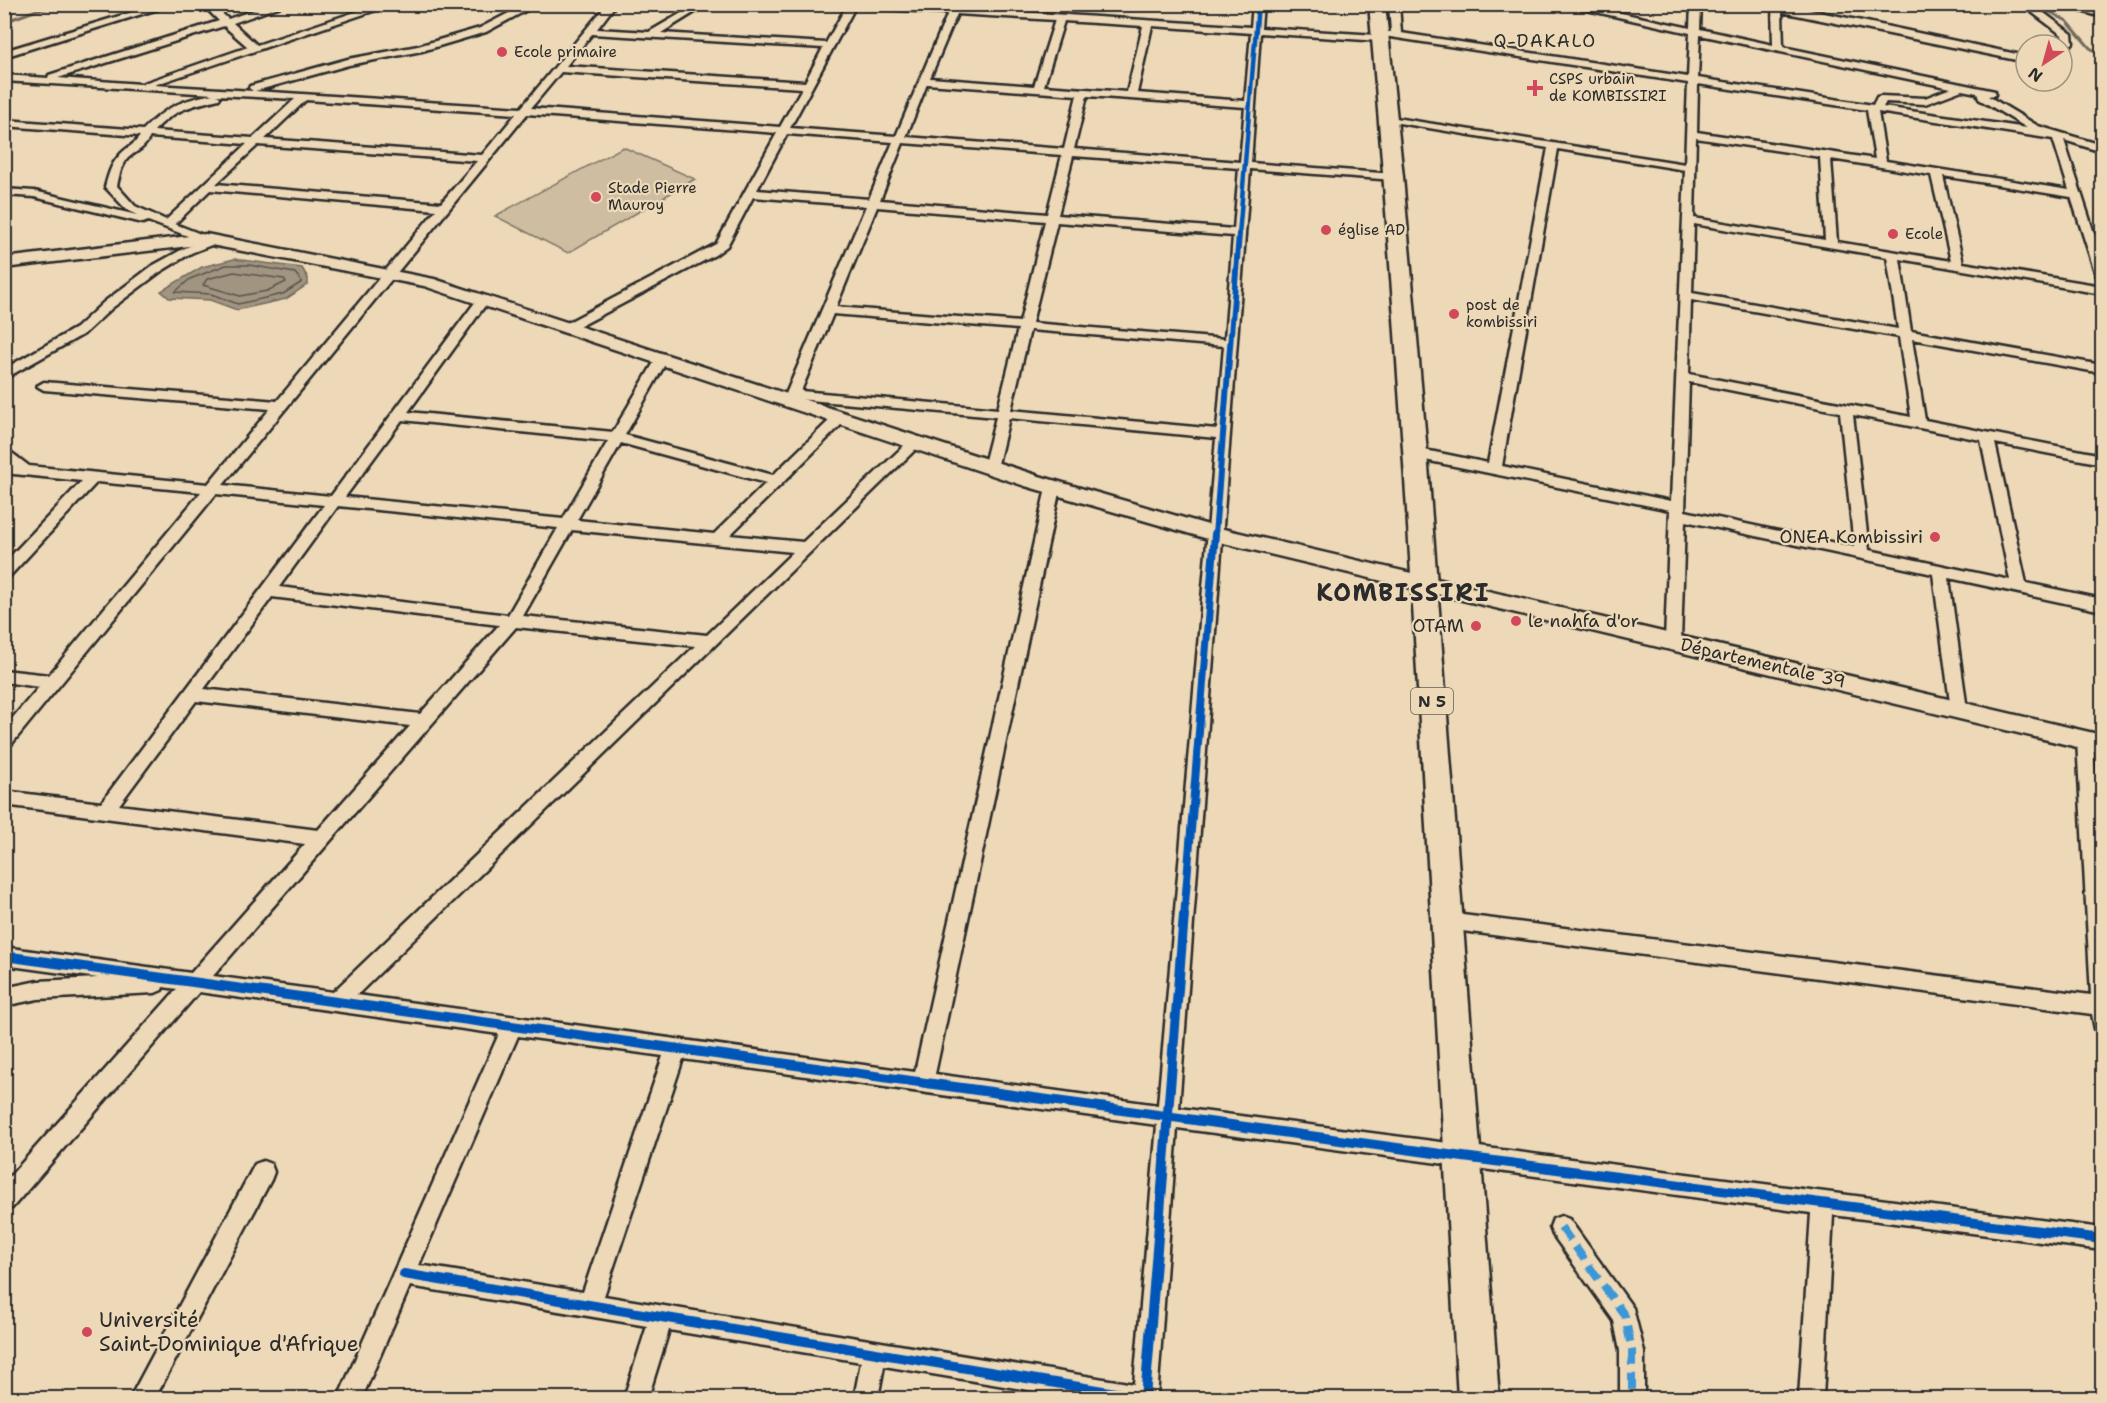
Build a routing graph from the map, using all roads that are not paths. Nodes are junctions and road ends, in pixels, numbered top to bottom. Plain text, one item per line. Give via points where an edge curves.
1 (170, 4) edge
2 (206, 4) edge
3 (283, 4) edge
4 (390, 4) edge
5 (534, 4) edge
6 (612, 4) edge
7 (704, 4) edge
8 (847, 4) edge
9 (1258, 4) edge
10 (1377, 4) edge
11 (1394, 4) edge
12 (1564, 4) edge
13 (1696, 4) edge
14 (2035, 4) edge
15 (2061, 4) edge
16 (852, 5) edge
17 (1778, 6) edge
18 (955, 8) edge
19 (2103, 14) edge
20 (1060, 18) junction
21 (226, 22) junction
22 (1148, 24) junction
23 (1256, 30) junction
24 (591, 31) junction
25 (1695, 32) junction
26 (2066, 33) edge
27 (651, 34) junction
28 (1385, 36) junction
29 (829, 46) junction
30 (256, 49) junction
31 (1778, 49) junction
32 (4, 54) edge
33 (1992, 55) dead end
34 (2014, 58) edge
35 (2014, 59) edge
36 (559, 69) junction
37 (4, 78) edge
38 (42, 80) junction
39 (924, 81) junction
40 (1693, 81) junction
41 (807, 85) junction
42 (138, 86) junction
43 (1960, 87) junction
44 (1038, 89) junction
45 (1083, 92) junction
46 (234, 93) junction
47 (1131, 95) junction
48 (303, 97) junction
49 (1250, 104) junction
50 (1874, 109) junction
51 (525, 111) junction
52 (1388, 118) junction
53 (4, 123) edge
54 (782, 130) junction
55 (147, 132) junction
56 (1691, 134) junction
57 (2057, 136) junction
58 (900, 139) junction
59 (255, 141) junction
60 (1554, 145) junction
61 (2103, 149) edge
62 (1068, 152) junction
63 (1825, 155) junction
64 (485, 158) junction
65 (1881, 164) junction
66 (1245, 165) junction
67 (1690, 168) junction
68 (1935, 172) junction
69 (1394, 177) junction
70 (208, 187) junction
71 (4, 192) edge
72 (749, 193) junction
73 (2076, 194) junction
74 (873, 203) junction
75 (445, 207) junction
76 (1052, 218) junction
77 (1688, 220) junction
78 (167, 225) junction
79 (1239, 233) junction
80 (210, 240) junction
81 (1831, 244) junction
82 (1893, 255) junction
83 (4, 263) edge
84 (1958, 266) junction
85 (388, 274) junction
86 (2103, 275) edge
87 (2103, 290) edge
88 (1685, 295) junction
89 (483, 300) junction
90 (828, 310) junction
91 (1025, 326) junction
92 (567, 328) junction
93 (1905, 334) junction
94 (1230, 343) junction
95 (662, 359) junction
96 (2103, 369) edge
97 (4, 375) edge
98 (1682, 377) junction
99 (44, 387) dead end
100 (791, 398) junction
101 (280, 406) junction
102 (1846, 409) junction
103 (1003, 414) junction
104 (398, 415) junction
105 (840, 418) junction
106 (1919, 423) junction
107 (1223, 434) junction
108 (1987, 436) junction
109 (617, 437) junction
110 (915, 443) junction
111 (4, 451) edge
112 (1415, 453) junction
113 (2103, 459) edge
114 (4, 468) edge
115 (990, 468) junction
116 (1494, 469) junction
117 (25, 470) junction
118 (94, 477) junction
119 (777, 480) junction
120 (1053, 488) junction
121 (212, 489) junction
122 (334, 501) junction
123 (1678, 510) junction
124 (567, 524) junction
125 (1215, 534) junction
126 (717, 539) junction
127 (806, 548) junction
128 (1862, 553) junction
129 (7, 567) edge
130 (1940, 570) junction
131 (1424, 582) junction
132 (2019, 587) junction
133 (267, 591) junction
134 (2103, 605) edge
135 (512, 621) junction
136 (710, 641) junction
137 (1673, 641) junction
138 (4, 676) edge
139 (53, 682) junction
140 (192, 694) junction
141 (1959, 710) junction
142 (424, 721) junction
143 (4, 741) edge
144 (2094, 742) edge
145 (4, 798) edge
146 (105, 811) junction
147 (322, 838) junction
148 (1447, 921) junction
149 (4, 956) edge
150 (195, 982) junction
151 (4, 997) edge
152 (337, 1002) junction
153 (2102, 1014) edge
154 (512, 1026) junction
155 (676, 1048) junction
156 (923, 1083) junction
157 (1168, 1116) junction
158 (1463, 1157) junction
159 (263, 1172) dead end
160 (4, 1200) edge
161 (1823, 1203) junction
162 (1561, 1227) dead end
163 (2103, 1239) edge
164 (404, 1274) junction
165 (590, 1305) junction
166 (661, 1317) junction
167 (875, 1353) junction
168 (142, 1398) edge
169 (350, 1398) edge
170 (636, 1398) edge
171 (866, 1398) edge
172 (1479, 1398) edge
173 (1632, 1398) edge
174 (1811, 1398) edge

1 - 32 street
2 - 21 street
3 - 21 street
4 - 30 street
5 - 46 street via 483,30
6 - 24 street
7 - 27 street
8 - 16 street
9 - 23 street
10 - 28 highway, N 5
11 - 28 street
12 - 25 street
13 - 25 street
14 - 26 street via 2030,7
15 - 19 street
16 - 18 street
16 - 29 street
17 - 31 street
17 - 34 street
18 - 20 street
18 - 39 street
20 - 22 street via 1099,16
20 - 44 street
21 - 30 street
21 - 38 street
22 - 23 street
22 - 47 street
23 - 28 street
23 - 49 street
24 - 27 street
24 - 36 street
25 - 31 street
25 - 40 street
27 - 29 street
28 - 40 street
28 - 52 highway, N 5
29 - 41 street
30 - 42 street
31 - 43 street
33 - 35 street
36 - 41 street
36 - 51 street
37 - 38 street
38 - 42 street
39 - 44 street
39 - 58 street
40 - 50 street
40 - 56 street
41 - 54 street
42 - 46 street
43 - 50 street via 1922,101 1881,99
43 - 57 street via 1971,82 1988,89 1983,97 2034,128
44 - 45 street
45 - 47 street
45 - 62 street
46 - 48 street
46 - 55 street via 166,112
47 - 49 street
48 - 51 street
48 - 59 street
49 - 66 street
50 - 57 street
50 - 65 street
51 - 54 street
51 - 64 street
52 - 60 street
52 - 69 highway, N 5
53 - 55 street
54 - 58 street
54 - 72 street
55 - 59 street
55 - 78 street via 139,147 123,157 111,187 131,208
56 - 63 street
56 - 67 street
57 - 61 street
57 - 73 street
58 - 62 street
58 - 74 street
59 - 64 street
59 - 70 street
60 - 67 street
60 - 116 street
62 - 66 street
62 - 76 street
63 - 65 street
63 - 81 street
64 - 75 street
65 - 68 street
66 - 69 street
66 - 79 street
67 - 77 street
68 - 73 street
68 - 84 street
69 - 112 highway, N 5
70 - 75 street
70 - 78 street
71 - 78 street via 34,194
72 - 74 street
72 - 92 street via 721,246
73 - 86 street
74 - 76 street
74 - 90 street
75 - 85 street
76 - 79 street
76 - 91 street
77 - 81 street
77 - 88 street
78 - 80 street
79 - 94 street
80 - 83 street, Départementale 39
80 - 85 street, Départementale 39
80 - 97 street via 156,268 80,331
81 - 82 street
82 - 84 street
82 - 93 street
84 - 87 street
85 - 89 street, Départementale 39
85 - 101 street
88 - 93 street
88 - 98 street
89 - 92 street, Départementale 39
89 - 104 street
90 - 91 street
90 - 100 street
91 - 94 street
91 - 103 street
92 - 95 street, Départementale 39
93 - 96 street
93 - 106 street
94 - 107 street
95 - 100 street, Départementale 39
95 - 109 street
98 - 102 street
98 - 123 street
99 - 101 street
100 - 103 street
100 - 105 street, Départementale 39
101 - 121 street
102 - 106 street
102 - 128 street
103 - 107 street
103 - 115 street
104 - 109 street
104 - 122 street
105 - 110 street, Départementale 39
105 - 119 street
106 - 108 street
107 - 125 street
108 - 113 street
108 - 132 street
109 - 119 street
109 - 124 street
110 - 115 street, Départementale 39
110 - 127 street
111 - 117 street
112 - 116 street
112 - 131 highway, N 5
114 - 117 street
115 - 120 street, Départementale 39
116 - 123 street
117 - 118 street
118 - 121 street
118 - 129 street
119 - 126 street
120 - 125 street, Départementale 39
120 - 156 street
121 - 122 street
121 - 139 street
122 - 124 street
122 - 133 street
123 - 128 street
123 - 137 street
124 - 126 street
124 - 135 street
125 - 131 street, Départementale 39
125 - 157 street
126 - 127 street
127 - 136 street
128 - 130 street
130 - 132 street
130 - 141 street
131 - 137 street, Départementale 39
131 - 148 highway, N 5
132 - 134 street
133 - 135 street
133 - 140 street
135 - 136 street
135 - 142 street
136 - 152 street
137 - 141 street, Départementale 39
138 - 139 street
139 - 143 street
140 - 142 street
140 - 146 street
141 - 144 street, Départementale 39
142 - 147 street
144 - 153 street
145 - 146 street
146 - 147 street
147 - 150 street
148 - 153 street
148 - 158 highway, N 5
149 - 150 street
150 - 151 street via 38,990
150 - 152 street
150 - 160 street
152 - 154 street
154 - 155 street
154 - 164 street
155 - 156 street
155 - 165 street
156 - 157 street
157 - 158 street
157 - 167 street via 1145,1398
158 - 161 street
158 - 172 highway, N 5
159 - 168 street
161 - 163 street
161 - 174 street
162 - 173 street via 1625,1316 1632,1351
164 - 165 street
164 - 169 street
165 - 166 street
166 - 167 street
166 - 170 street
167 - 171 street

